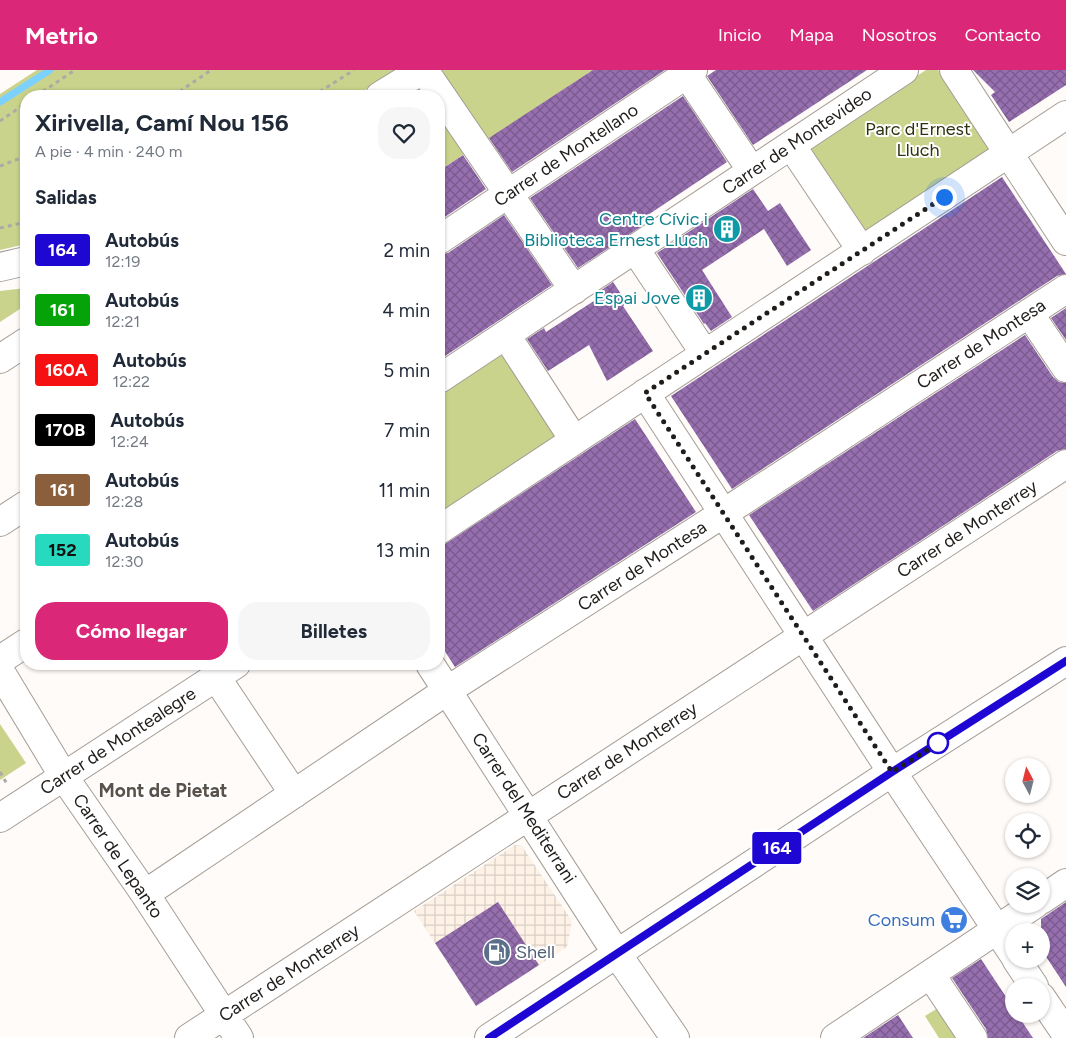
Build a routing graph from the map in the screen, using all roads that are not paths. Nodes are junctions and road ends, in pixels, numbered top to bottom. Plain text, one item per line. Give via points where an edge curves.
1 (423, 70) edge
2 (904, 70) edge
3 (954, 70) edge
4 (688, 71) edge
5 (390, 90) edge
6 (437, 90) edge
7 (445, 101) edge
8 (1066, 115) edge
9 (791, 145) junction
10 (1008, 154) junction
11 (752, 171) junction
12 (509, 193) junction
13 (445, 236) edge
14 (1066, 241) edge
15 (635, 249) junction
16 (862, 251) junction
17 (20, 263) edge
18 (0, 267) edge
19 (1066, 288) edge
20 (574, 290) junction
21 (1029, 313) junction
22 (506, 335) junction
23 (20, 346) edge
24 (705, 354) junction
25 (0, 359) edge
26 (1066, 368) edge
27 (445, 375) edge
28 (645, 393) junction
29 (574, 440) junction
30 (1066, 464) edge
31 (20, 509) edge
32 (724, 513) junction
33 (0, 522) edge
34 (445, 526) edge
35 (804, 636) junction
36 (20, 647) edge
37 (0, 660) edge
38 (1066, 661) edge
39 (434, 670) edge
40 (0, 671) edge
41 (226, 671) edge
42 (448, 690) junction
43 (892, 772) junction
44 (64, 777) junction
45 (294, 794) junction
46 (529, 815) junction
47 (0, 818) edge
48 (1066, 883) edge
49 (145, 894) junction
50 (1050, 894) edge
51 (1022, 913) edge
52 (997, 930) junction
53 (1005, 942) edge
54 (617, 954) junction
55 (931, 975) junction
56 (1050, 1010) edge
57 (224, 1016) junction
58 (1066, 1034) edge
59 (190, 1038) edge
60 (239, 1038) edge
61 (489, 1038) edge
62 (675, 1038) edge
63 (834, 1038) edge
64 (973, 1038) edge

1 - 5 street
1 - 6 street
2 - 9 street, Carrer de Montevideo
3 - 10 street
4 - 11 street
4 - 12 street, Carrer de Montellano
7 - 12 street
8 - 10 street
9 - 11 street, Carrer de Montevideo
9 - 16 street
10 - 14 street
10 - 16 street
11 - 15 street, Carrer de Montevideo
12 - 13 street, Carrer de Montellano
12 - 20 street
15 - 20 street, Carrer de Montevideo
15 - 24 street
16 - 24 street
17 - 18 street
19 - 21 street, Carrer de Montesa
20 - 22 street, Carrer de Montevideo
21 - 26 street
21 - 32 street, Carrer de Montesa
22 - 27 street, Carrer de Montevideo
22 - 29 street
23 - 25 street
24 - 28 street
28 - 29 street
28 - 32 street
29 - 34 street
30 - 35 street, Carrer de Monterrey
31 - 33 street
32 - 35 street
32 - 42 street, Carrer de Montesa
35 - 43 street
35 - 46 street, Carrer de Monterrey
36 - 37 street
38 - 43 street
39 - 42 street, Carrer del Mediterrani
40 - 44 street, Carrer de Lepanto
41 - 44 street, Carrer de Montealegre
41 - 45 street
42 - 45 street, Carrer de Montesa
42 - 46 street, Carrer del Mediterrani
43 - 52 street
43 - 54 street
44 - 47 street, Carrer de Montealegre
44 - 49 street, Carrer de Lepanto
45 - 49 street, Carrer de Montesa
46 - 54 street, Carrer del Mediterrani
46 - 57 street, Carrer de Monterrey
48 - 50 street
49 - 57 street, Carrer de Lepanto
51 - 52 street
52 - 53 street
52 - 55 street
54 - 61 street
54 - 62 street, Carrer del Mediterrani
55 - 63 street
55 - 64 street
56 - 58 street
57 - 59 street, Carrer de Monterrey
57 - 60 street, Carrer de Lepanto

